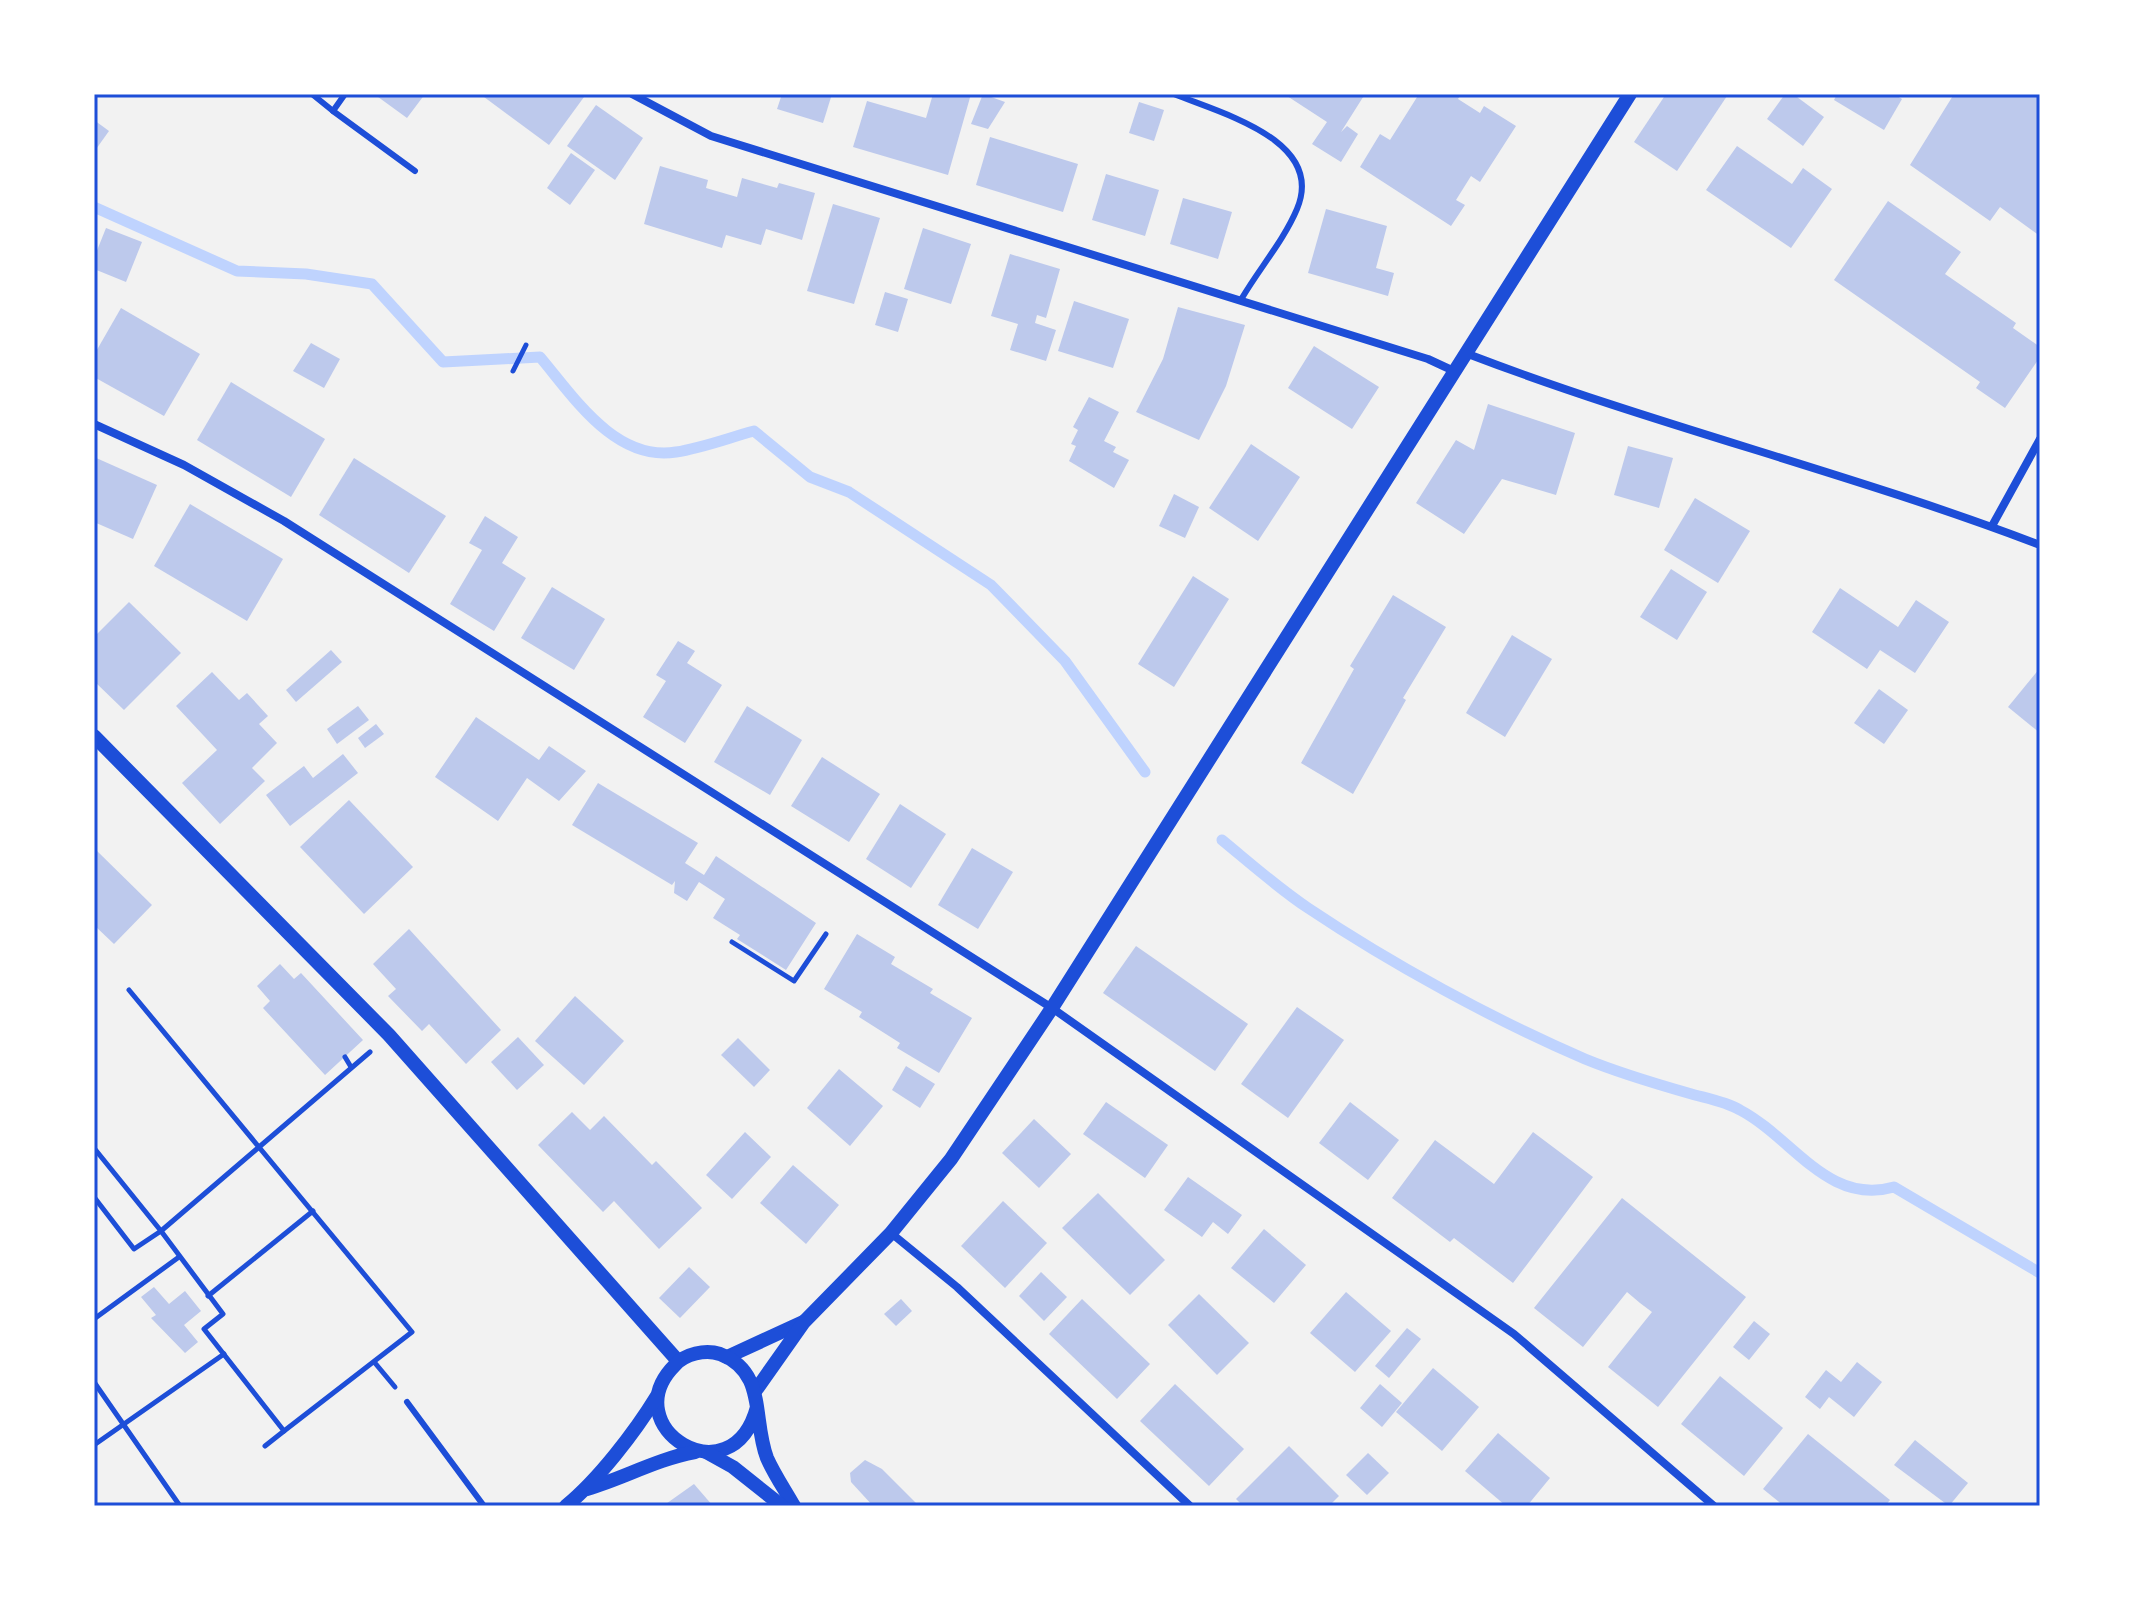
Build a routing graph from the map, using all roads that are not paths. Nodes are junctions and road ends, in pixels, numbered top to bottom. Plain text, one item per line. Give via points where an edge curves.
1 (312, 94) edge
2 (345, 94) edge
3 (1174, 94) edge
4 (1630, 94) edge
5 (637, 96) edge
6 (333, 111) junction
7 (415, 171) dead end
8 (1242, 298) junction
9 (1468, 354) junction
10 (1456, 372) junction
11 (94, 424) edge
12 (2040, 439) edge
13 (1992, 526) junction
14 (2040, 545) edge
15 (94, 736) edge
16 (1052, 1008) junction
17 (891, 1233) junction
18 (804, 1322) junction
19 (727, 1357) junction
20 (678, 1361) junction
21 (756, 1390) junction
22 (658, 1394) junction
23 (407, 1402) road end
24 (757, 1407) junction
25 (703, 1452) junction
26 (587, 1489) junction
27 (484, 1506) edge
28 (566, 1506) edge
29 (782, 1506) edge
30 (794, 1506) edge
31 (1190, 1506) edge
32 (1714, 1506) edge

1 - 6 lane
2 - 6 lane
3 - 8 lane via 1268,133 1293,156 1303,188 1296,210
4 - 9 street
5 - 8 street via 711,136
6 - 7 lane
8 - 10 street
9 - 10 street
9 - 13 street
10 - 16 street
11 - 16 street via 184,465 284,521
12 - 13 street
13 - 14 street
15 - 20 street via 389,1035
16 - 17 street via 951,1159
16 - 32 street via 1514,1334
17 - 18 street
17 - 31 street via 957,1287
18 - 19 street
18 - 21 street
19 - 20 street via 696,1353
19 - 21 street via 748,1374
20 - 22 street via 664,1376
21 - 24 street
22 - 25 street via 658,1414 667,1432 679,1444
22 - 26 street
23 - 27 lane
24 - 25 street via 742,1439 728,1448
24 - 30 street via 767,1458
25 - 26 street via 674,1456
25 - 29 street via 733,1467
26 - 28 street

